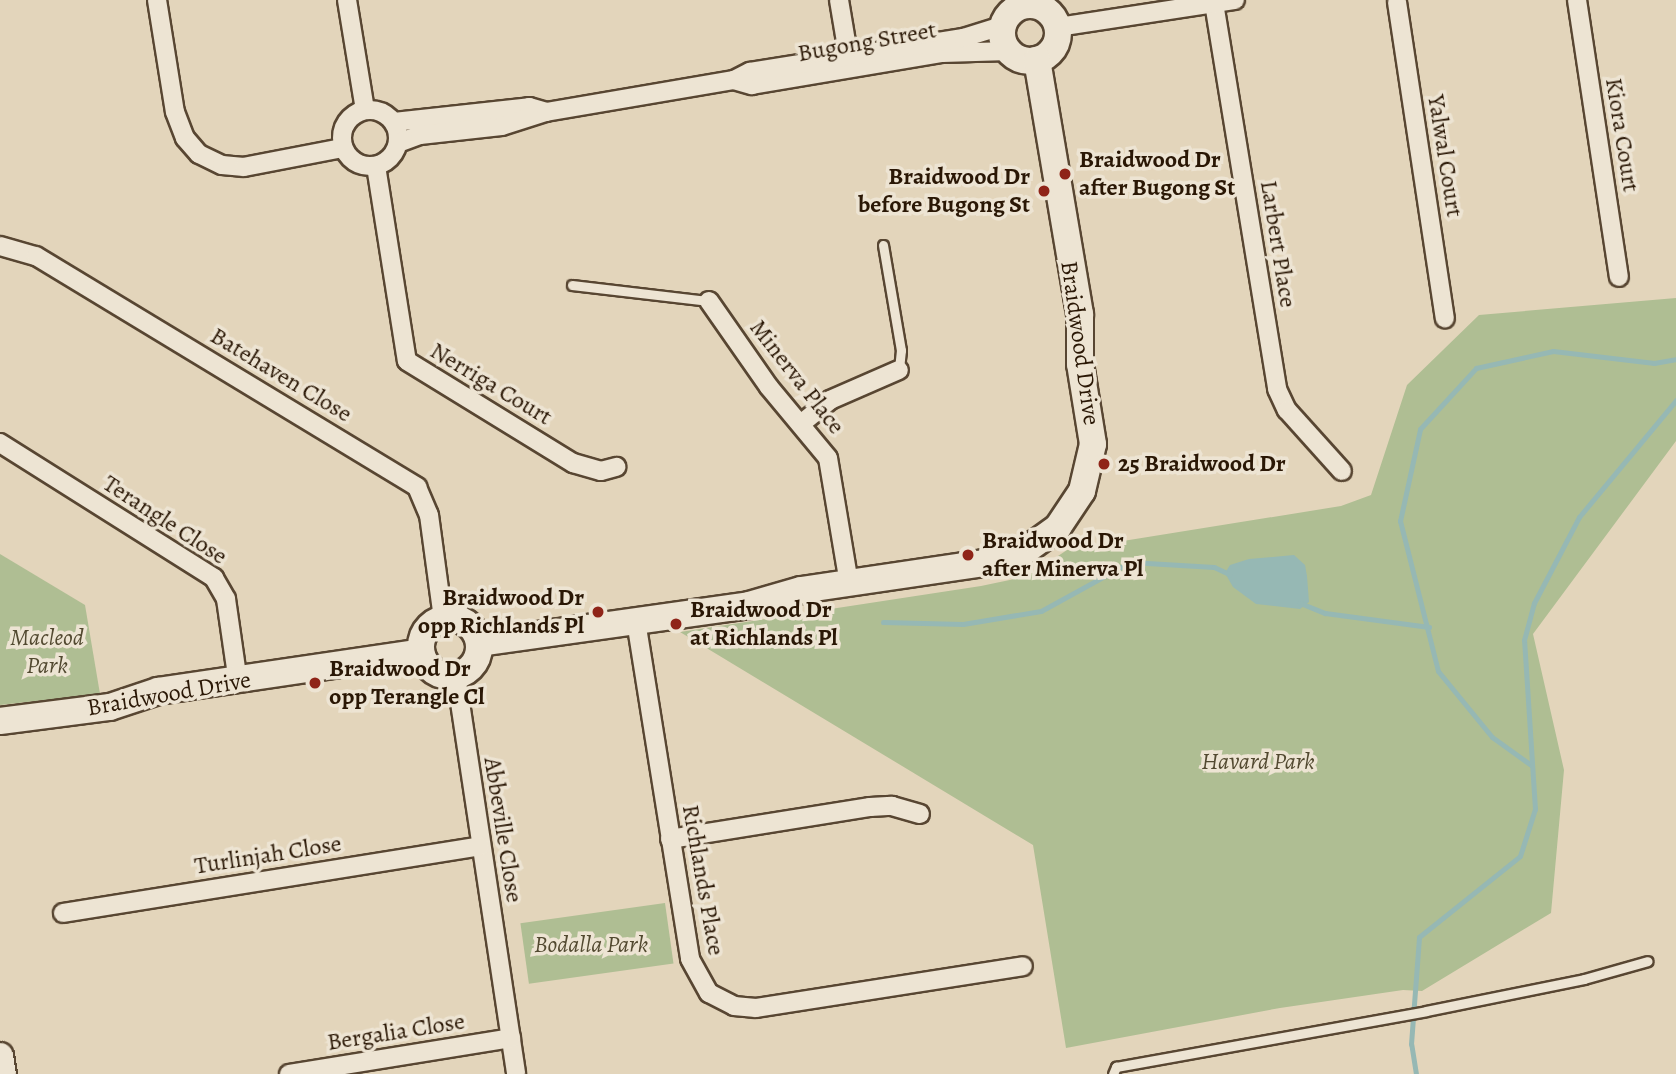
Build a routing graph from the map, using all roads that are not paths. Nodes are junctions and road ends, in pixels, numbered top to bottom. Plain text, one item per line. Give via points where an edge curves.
1 (157, 0) edge
2 (347, 0) edge
3 (839, 0) edge
4 (1235, 0) edge
5 (1577, 0) edge
6 (1392, 1) edge
7 (1026, 2) edge
8 (1214, 3) junction
9 (1058, 27) junction
10 (1006, 39) junction
11 (1037, 60) junction
12 (849, 62) junction
13 (365, 110) junction
14 (546, 111) junction
15 (394, 122) junction
16 (398, 143) junction
17 (343, 148) junction
18 (376, 166) junction
19 (883, 245) dead end
20 (0, 246) edge
21 (1619, 277) dead end
22 (572, 285) dead end
23 (709, 301) joint
24 (1445, 318) dead end
25 (899, 370) joint
26 (802, 423) junction
27 (0, 443) edge
28 (616, 467) dead end
29 (1342, 471) dead end
30 (849, 584) junction
31 (443, 618) junction
32 (636, 621) junction
33 (480, 643) junction
34 (421, 652) junction
35 (456, 676) junction
36 (238, 682) junction
37 (0, 721) edge
38 (920, 814) dead end
39 (670, 839) junction
40 (480, 846) junction
41 (63, 913) dead end
42 (1647, 961) dead end
43 (1023, 966) dead end
44 (511, 1038) junction
45 (0, 1056) edge
46 (3, 1074) edge
47 (289, 1074) edge
48 (516, 1074) edge
49 (1113, 1074) edge

1 - 17 street via 175,112 185,138 198,154 222,165 244,167
2 - 13 street
3 - 12 street
4 - 8 street
5 - 21 street, Kiora Court
6 - 24 street, Yalwal Court
7 - 9 street via 1043,7
7 - 10 street via 1011,12
8 - 9 street
8 - 29 street, Larbert Place via 1277,389 1287,411
9 - 11 street via 1051,51
10 - 11 street via 1021,60
10 - 12 street, Bugong Street via 942,53
10 - 12 street, Bugong Street via 963,38
11 - 30 street, Braidwood Drive via 1080,314 1080,364 1093,444 1086,482 1058,527 1013,556
12 - 14 street, Bugong Street via 750,72 734,80
13 - 15 street via 376,110
13 - 17 street via 343,129
14 - 15 street, Bugong Street via 529,107
14 - 16 street, Bugong Street via 502,126 420,135
15 - 16 street
16 - 18 street via 394,153
17 - 18 street via 356,163
18 - 28 street, Nerriga Court via 407,361 573,463 601,471
19 - 25 lane via 901,350
20 - 31 street, Batehaven Close via 36,256 417,487 429,515
22 - 23 lane, Minerva Place
23 - 26 street, Minerva Place via 769,387
25 - 26 street via 830,400
26 - 30 street, Minerva Place via 830,466
27 - 36 street, Terangle Close via 214,579 226,599
30 - 32 street, Braidwood Drive
31 - 33 street via 462,620
31 - 34 street via 428,627
32 - 33 street, Braidwood Drive
32 - 39 street, Richlands Place
33 - 35 street via 477,660
34 - 35 street via 429,668
34 - 36 street, Braidwood Drive
35 - 40 street, Abbeville Close
36 - 37 street, Braidwood Drive via 158,691 110,707
38 - 39 street via 892,806 870,807
39 - 43 street, Richlands Place via 693,967 709,993 728,1004 757,1008
40 - 41 street, Turlinjah Close
40 - 44 street, Abbeville Close
42 - 49 lane via 1426,1012 1116,1067
44 - 47 street, Bergalia Close
44 - 48 street, Abbeville Close
45 - 46 street

